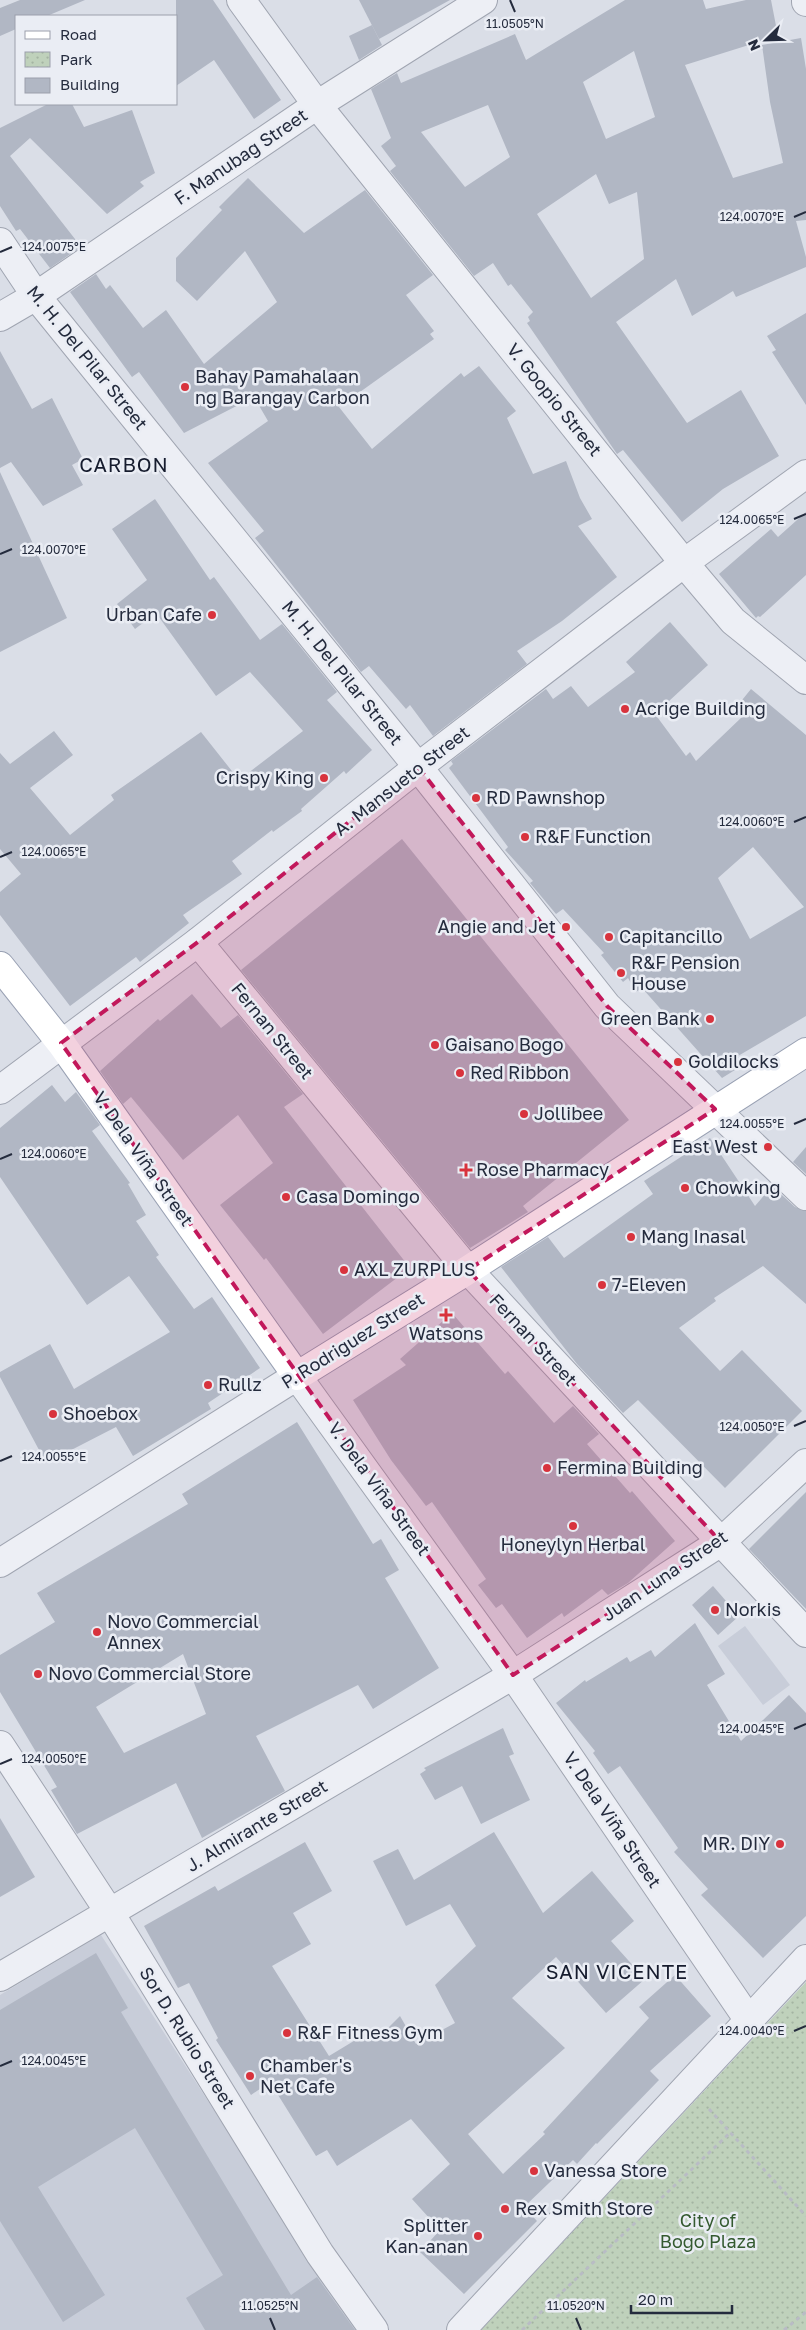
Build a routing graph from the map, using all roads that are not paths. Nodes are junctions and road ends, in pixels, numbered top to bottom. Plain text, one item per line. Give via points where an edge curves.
1 (241, 0) edge
2 (483, 0) edge
3 (317, 105) junction
4 (0, 242) edge
5 (36, 296) junction
6 (0, 317) edge
7 (806, 474) edge
8 (684, 563) junction
9 (806, 680) edge
10 (418, 767) junction
11 (198, 942) junction
12 (0, 966) edge
13 (61, 1043) junction
14 (806, 1052) edge
15 (0, 1090) edge
16 (715, 1110) junction
17 (806, 1196) edge
18 (468, 1270) junction
19 (297, 1376) junction
20 (806, 1463) edge
21 (720, 1542) junction
22 (0, 1563) edge
23 (806, 1633) edge
24 (513, 1675) junction
25 (0, 1745) edge
26 (110, 1913) junction
27 (806, 1959) edge
28 (0, 1977) edge
29 (748, 2019) junction
30 (374, 2330) edge
31 (462, 2330) edge

1 - 3 street, V. Goopio Street
2 - 3 street, F. Manubag Street
3 - 5 street, F. Manubag Street
3 - 8 street, V. Goopio Street
4 - 5 street, M. H. Del Pilar Street
5 - 6 street, F. Manubag Street
5 - 10 street, M. H. Del Pilar Street
7 - 8 street, A. Mansueto Street
8 - 9 street, V. Goopio Street via 733,621
8 - 10 street, A. Mansueto Street
10 - 11 street, A. Mansueto Street
10 - 16 street, M. H. Del Pilar Street via 608,1006
11 - 13 street, A. Mansueto Street
11 - 18 street, Fernan Street
12 - 13 main road, V. Dela Viña Street
13 - 15 street, A. Mansueto Street
13 - 19 main road, V. Dela Viña Street
14 - 16 main road, P. Rodriguez Street
16 - 17 street, M. H. Del Pilar Street
16 - 18 main road, P. Rodriguez Street
18 - 19 main road, P. Rodriguez Street
18 - 21 street, Fernan Street
19 - 22 street, P. Rodriguez Street
19 - 24 street, V. Dela Viña Street
20 - 21 street, Juan Luna Street
21 - 23 street, Fernan Street
21 - 24 street, Juan Luna Street
24 - 26 street, J. Almirante Street
24 - 29 street, V. Dela Viña Street
25 - 26 street, Sor D. Rubio Street
26 - 28 street, J. Almirante Street
26 - 30 street, Sor D. Rubio Street via 320,2254
27 - 29 street
29 - 31 street via 690,2086

